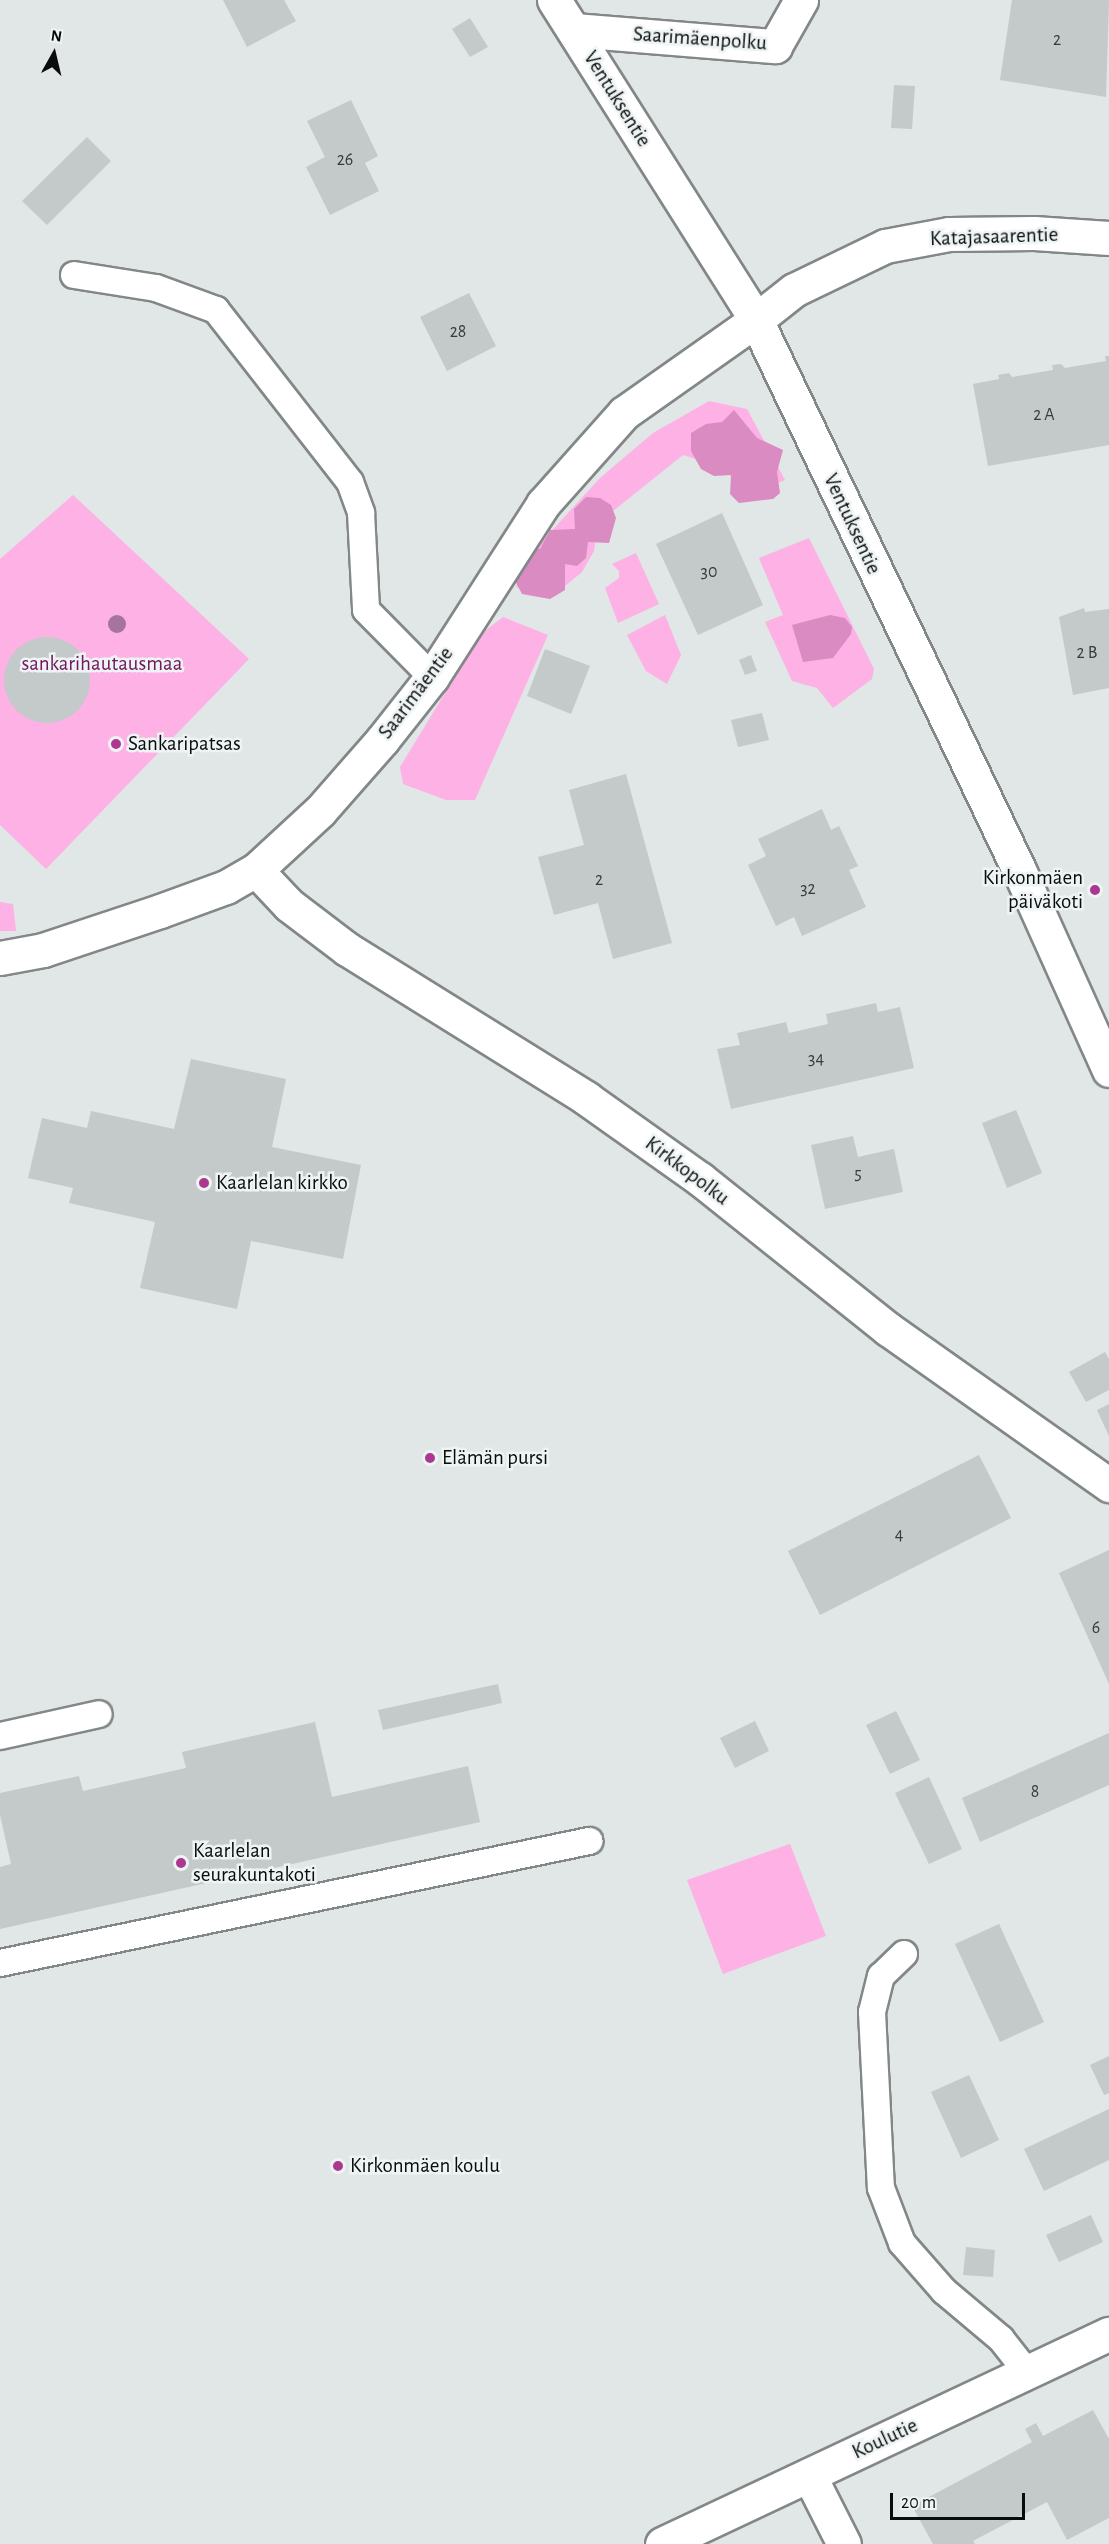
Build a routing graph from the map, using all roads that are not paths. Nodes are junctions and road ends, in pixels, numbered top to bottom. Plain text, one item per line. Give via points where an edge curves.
1 (554, 0) edge
2 (801, 0) edge
3 (574, 30) junction
4 (1109, 238) edge
5 (74, 275) dead end
6 (756, 320) junction
7 (432, 677) junction
8 (256, 870) junction
9 (0, 958) edge
10 (1109, 1070) edge
11 (1109, 1485) edge
12 (99, 1714) dead end
13 (0, 1736) edge
14 (589, 1840) dead end
15 (904, 1954) dead end
16 (0, 1963) edge
17 (1109, 2334) edge
18 (1028, 2372) junction
19 (809, 2475) junction
20 (662, 2544) edge
21 (844, 2544) edge

1 - 3 street, Ventuksentie
2 - 3 street, Saarimäenpolku via 775,46
3 - 6 street, Ventuksentie
4 - 6 street, Katajasaarentie via 1034,233 949,234 885,246 794,290
5 - 7 lane via 156,288 216,310 350,482 361,513 366,610
6 - 7 street, Saarimäentie via 624,414 543,504
6 - 10 street, Ventuksentie via 1020,872
7 - 8 street, Saarimäentie via 320,811
8 - 9 street, Saarimäentie via 226,887 160,911 43,950
8 - 11 street, Kirkkopolku via 289,905 347,949 586,1098 700,1179 888,1329
12 - 13 lane
14 - 16 lane
15 - 18 lane via 882,1976 872,2012 881,2188 902,2244 944,2291 1001,2339
17 - 18 street, Koulutie
18 - 19 street, Koulutie
19 - 20 street, Koulutie
19 - 21 street

